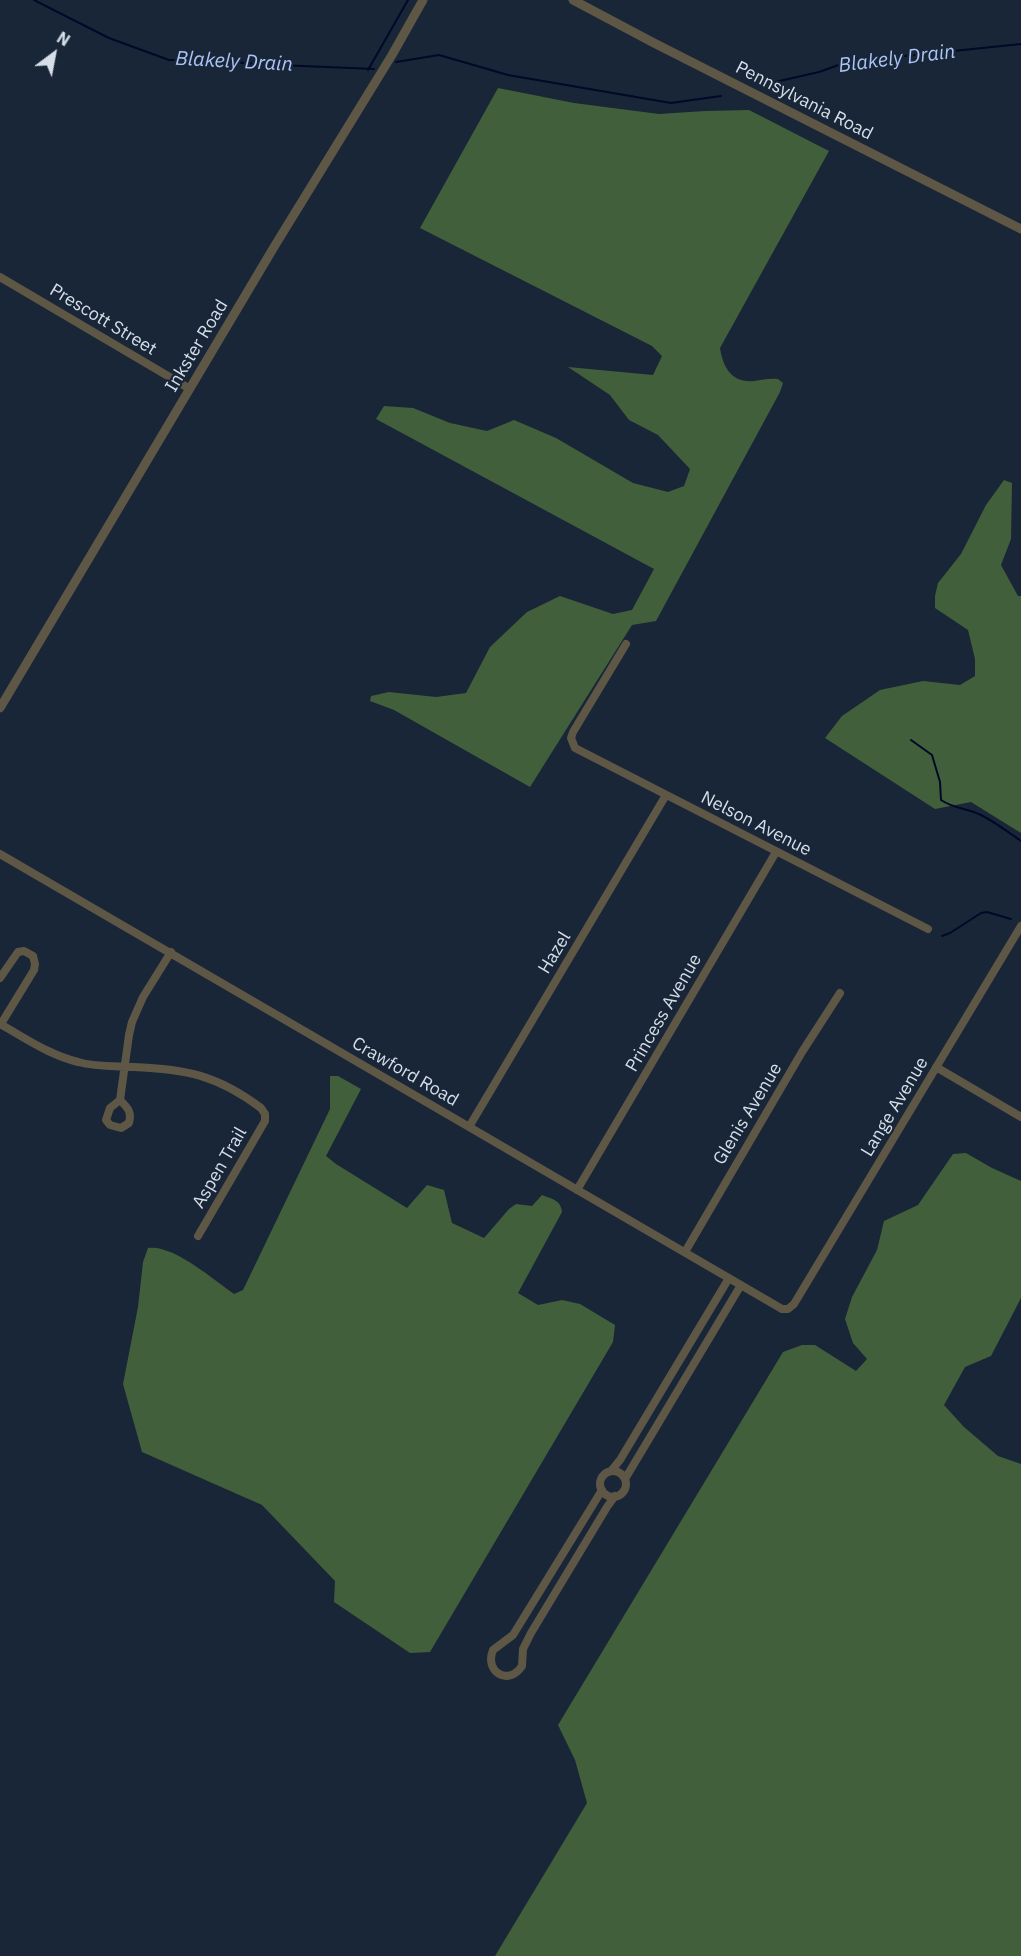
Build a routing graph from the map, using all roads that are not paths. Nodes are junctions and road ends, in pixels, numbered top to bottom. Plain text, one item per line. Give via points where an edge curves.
1 (423, 0) edge
2 (573, 0) edge
3 (1021, 229) edge
4 (0, 277) edge
5 (190, 389) junction
6 (626, 644) dead end
7 (0, 708) edge
8 (666, 795) junction
9 (776, 852) junction
10 (0, 854) edge
11 (1021, 926) edge
12 (928, 929) dead end
13 (171, 952) junction
14 (0, 978) edge
15 (840, 993) dead end
16 (0, 1024) edge
17 (124, 1066) junction
18 (936, 1067) junction
19 (120, 1100) dead end
20 (1021, 1117) edge
21 (469, 1127) junction
22 (578, 1190) junction
23 (198, 1236) dead end
24 (685, 1252) junction
25 (729, 1278) junction
26 (741, 1285) junction
27 (794, 1304) joint
28 (668, 1378) junction
29 (681, 1385) junction
30 (611, 1471) junction
31 (625, 1479) junction
32 (602, 1490) junction
33 (615, 1496) junction
34 (558, 1560) junction
35 (570, 1567) junction
36 (519, 1626) junction
37 (531, 1633) junction

1 - 5 street, Inkster Road
2 - 3 street, Pennsylvania Road
4 - 5 street, Prescott Street
5 - 7 street, Inkster Road
6 - 8 street, Nelson Avenue via 573,732 572,743 581,753
8 - 9 street, Nelson Avenue
8 - 21 street, Hazel
9 - 12 street, Nelson Avenue
9 - 22 street, Princess Avenue
10 - 13 street, Crawford Road
11 - 18 street, Lange Avenue
13 - 17 street via 136,1012
13 - 21 street, Crawford Road
14 - 16 street via 18,952 33,956 34,970
15 - 24 street, Glenis Avenue
16 - 17 street via 68,1060
17 - 19 street
17 - 23 street, Aspen Trail via 170,1068 203,1076 265,1113 258,1134
18 - 20 street
18 - 27 street, Lange Avenue
21 - 22 street, Crawford Road
22 - 24 street, Crawford Road
24 - 25 street, Crawford Road
25 - 26 street, Crawford Road
25 - 28 street
26 - 27 street, Crawford Road via 779,1308 788,1309
26 - 29 street
28 - 29 street
28 - 30 street
29 - 31 street
30 - 31 street via 621,1473
30 - 32 street via 603,1476
31 - 33 street via 624,1491
32 - 33 street
32 - 34 street
33 - 35 street
34 - 35 street
34 - 36 street
35 - 37 street
36 - 37 street
36 - 37 street via 491,1655 499,1674 508,1676 520,1670 523,1649

